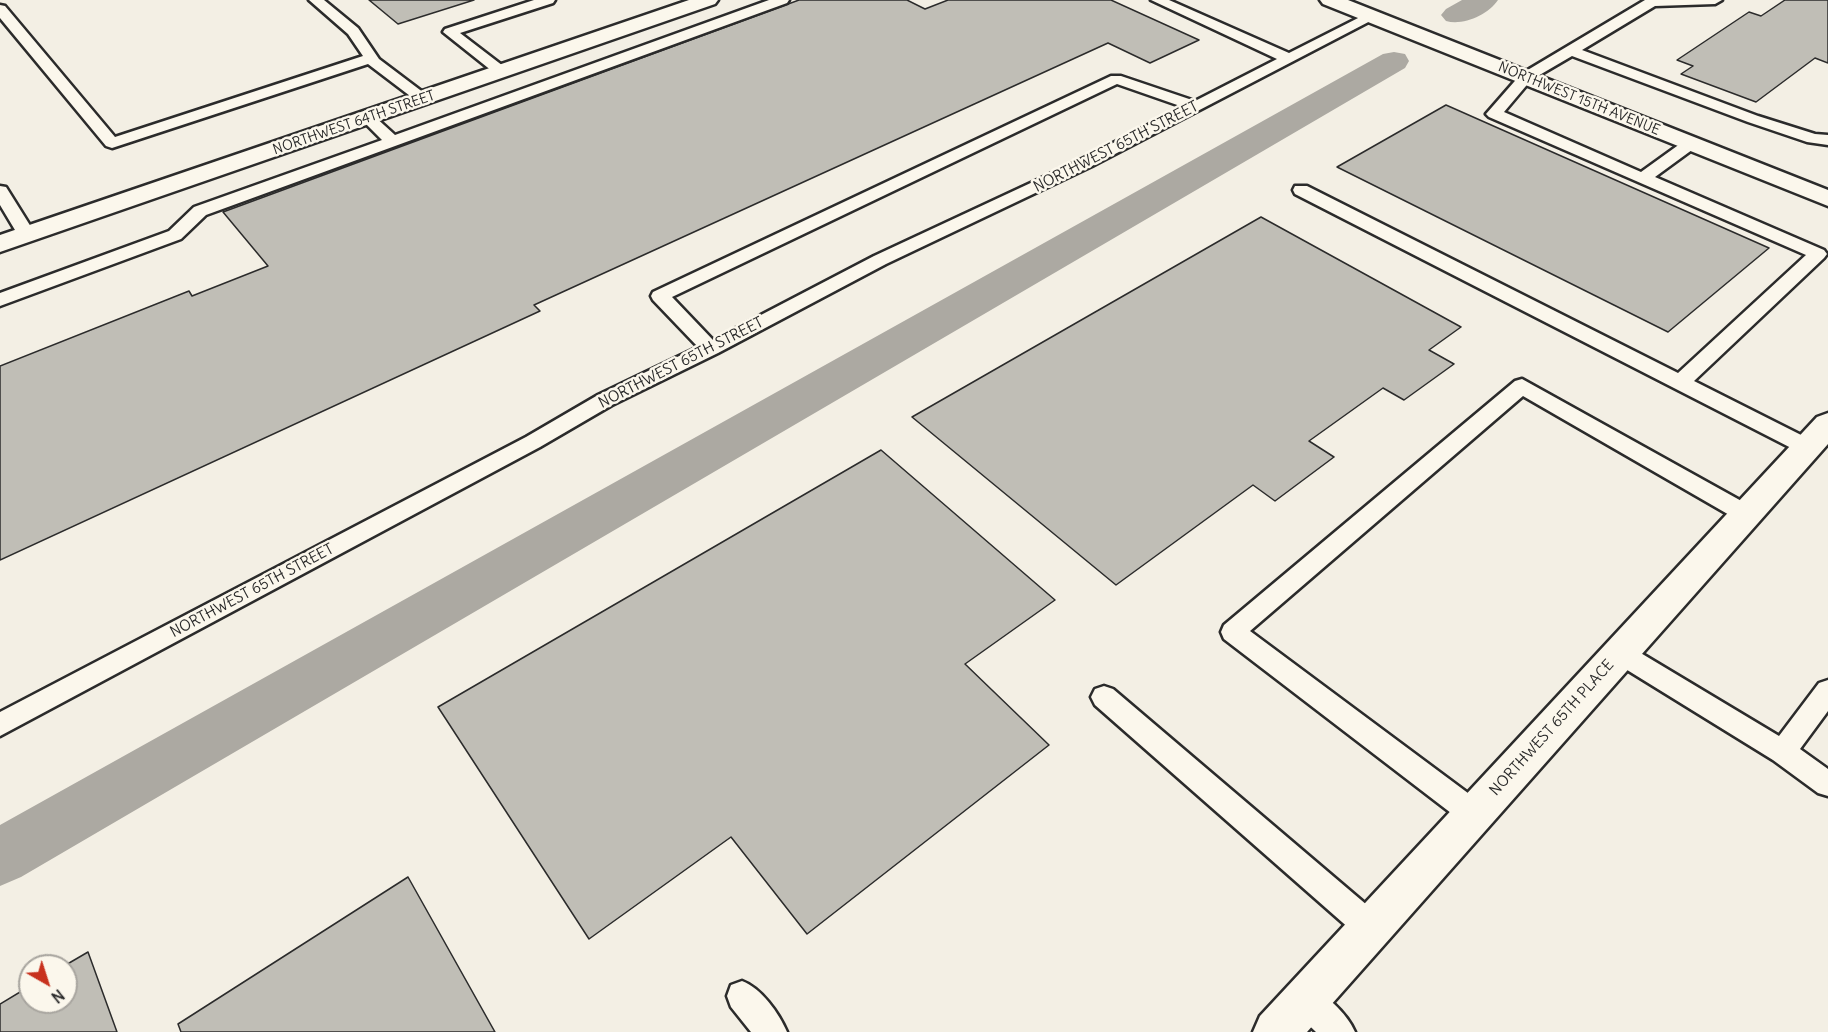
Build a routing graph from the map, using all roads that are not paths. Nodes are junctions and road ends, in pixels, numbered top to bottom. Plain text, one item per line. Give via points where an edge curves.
1 (316, 0) edge
2 (548, 0) edge
3 (708, 0) edge
4 (782, 0) edge
5 (1158, 0) edge
6 (1330, 0) edge
7 (1715, 0) edge
8 (1653, 1) edge
9 (0, 9) edge
10 (1371, 17) junction
11 (1569, 50) junction
12 (371, 58) junction
13 (1289, 59) junction
14 (502, 72) junction
15 (1526, 77) junction
16 (423, 99) junction
17 (1195, 106) junction
18 (368, 118) junction
19 (1827, 138) edge
20 (393, 142) junction
21 (1690, 144) junction
22 (1643, 178) junction
23 (1301, 190) dead end
24 (0, 191) edge
25 (1828, 199) edge
26 (27, 235) junction
27 (0, 244) edge
28 (0, 300) edge
29 (711, 349) junction
30 (1681, 382) junction
31 (1817, 436) edge
32 (1746, 514) junction
33 (1620, 653) junction
34 (1828, 691) edge
35 (1104, 697) dead end
36 (0, 725) edge
37 (1782, 752) junction
38 (1828, 784) edge
39 (1474, 813) junction
40 (1370, 927) junction
41 (742, 996) dead end
42 (1305, 1000) junction
43 (771, 1032) edge
44 (1275, 1032) edge
45 (1339, 1032) edge

1 - 12 lane via 353,31
2 - 14 lane via 450,32
3 - 14 street, NORTHWEST 64TH STREET
4 - 20 lane
5 - 13 lane
6 - 10 street, NORTHWEST 15TH AVENUE
7 - 8 lane
8 - 11 lane
9 - 12 lane via 112,143
10 - 13 lane, NORTHWEST 65TH STREET
10 - 15 street, NORTHWEST 15TH AVENUE
11 - 15 lane
11 - 19 lane via 1753,119 1813,139
12 - 16 lane
13 - 17 lane, NORTHWEST 65TH STREET
14 - 16 street, NORTHWEST 64TH STREET
15 - 21 street, NORTHWEST 15TH AVENUE
15 - 22 lane via 1494,114
16 - 18 street, NORTHWEST 64TH STREET
17 - 29 lane, NORTHWEST 65TH STREET via 1011,200 880,260
17 - 29 lane via 1116,79 660,296
18 - 20 lane
18 - 26 street, NORTHWEST 64TH STREET
20 - 28 lane via 200,211 175,235
21 - 22 lane
21 - 25 street, NORTHWEST 15TH AVENUE
22 - 30 lane via 1818,254
23 - 30 lane
24 - 26 lane
26 - 27 street, NORTHWEST 64TH STREET
29 - 36 lane, NORTHWEST 65TH STREET via 605,400
30 - 31 lane
31 - 32 street, NORTHWEST 65TH PLACE
32 - 33 street, NORTHWEST 65TH PLACE
32 - 39 lane via 1522,386 1233,632
33 - 37 lane
33 - 39 street, NORTHWEST 65TH PLACE
34 - 37 lane
35 - 40 lane
37 - 38 lane
39 - 40 street, NORTHWEST 65TH PLACE
40 - 42 street, NORTHWEST 65TH PLACE
41 - 43 lane
42 - 44 street, NORTHWEST 65TH PLACE
42 - 45 lane

